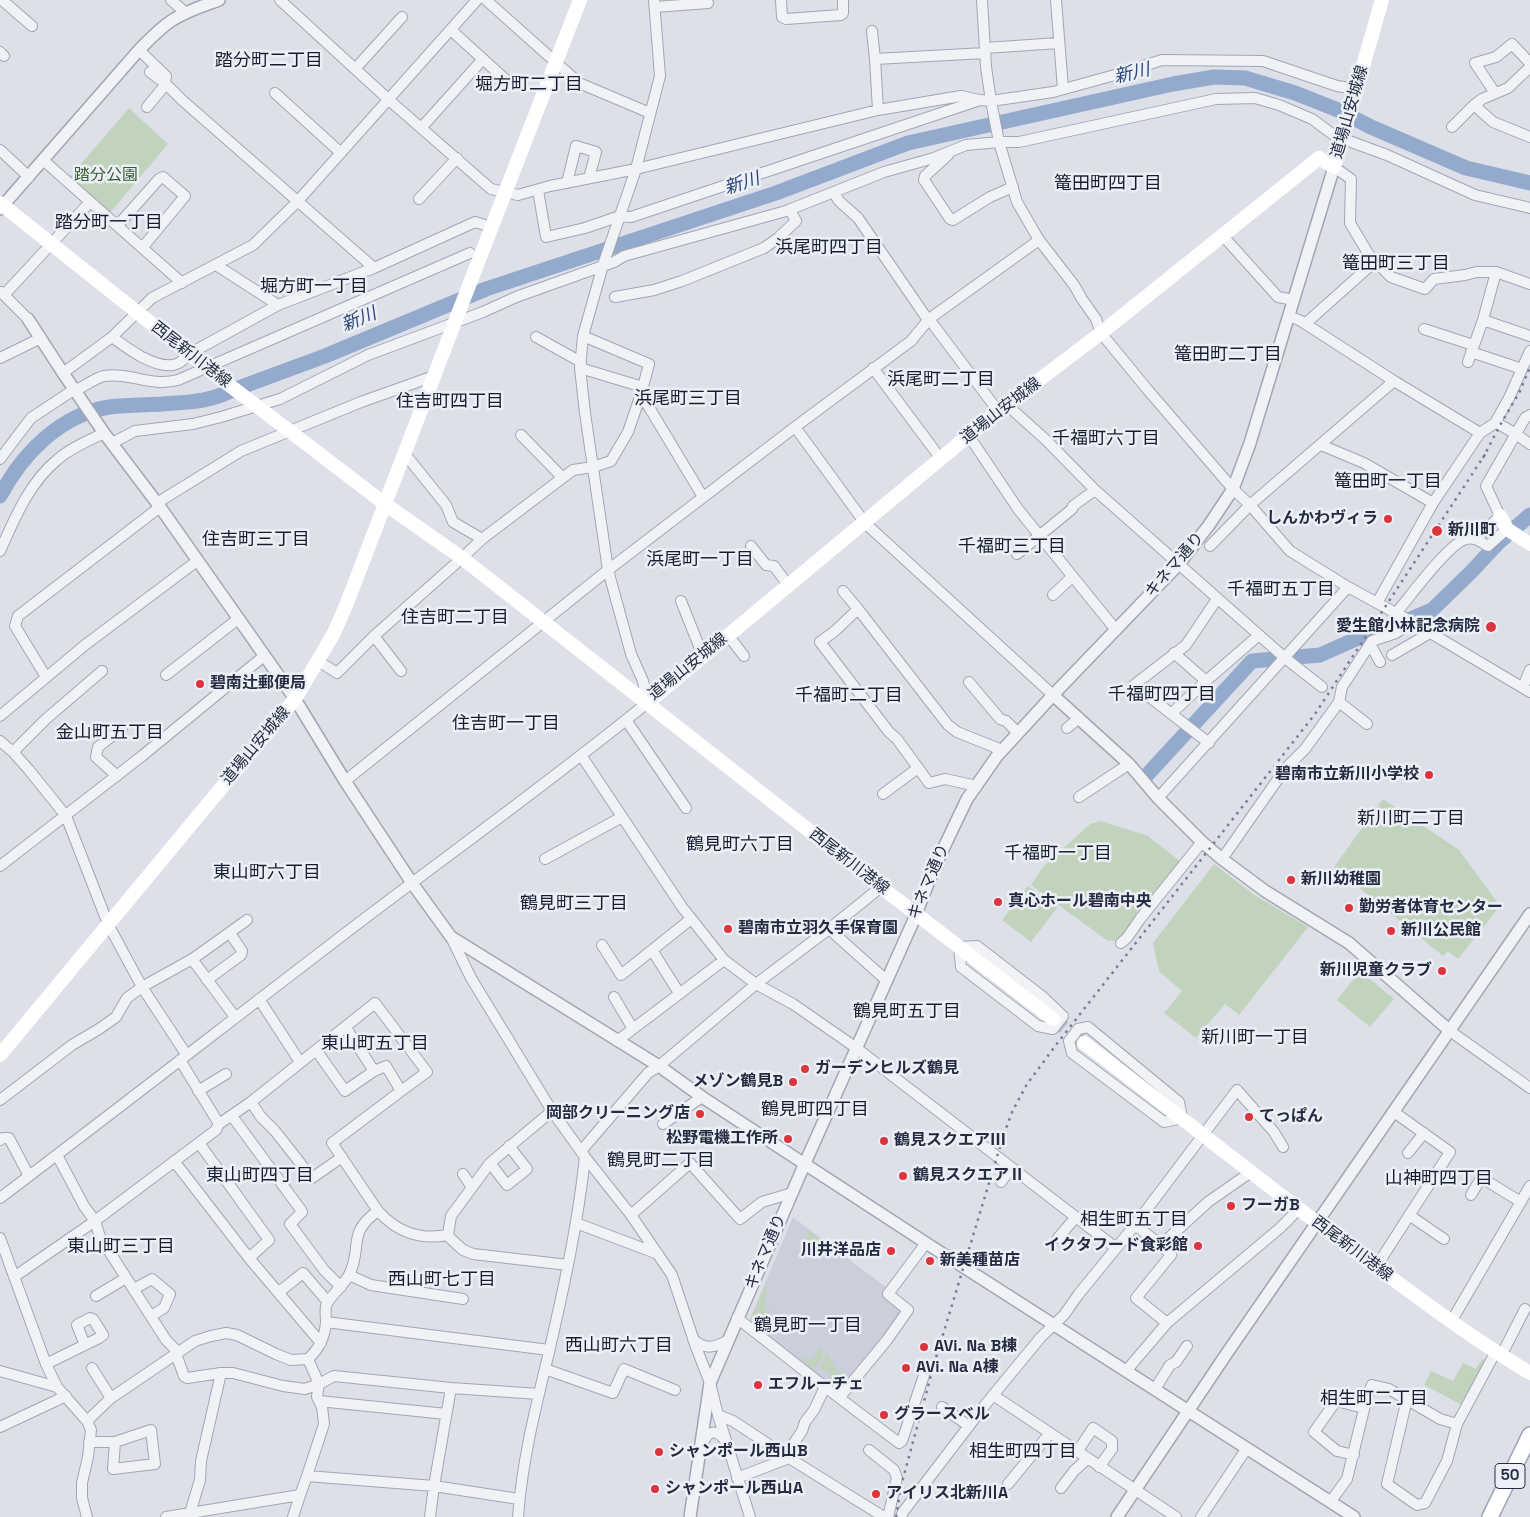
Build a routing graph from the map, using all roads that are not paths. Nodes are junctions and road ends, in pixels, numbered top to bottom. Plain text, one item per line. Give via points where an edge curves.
1 (2, 0) edge
2 (171, 0) edge
3 (219, 0) edge
4 (280, 0) edge
5 (477, 0) edge
6 (486, 0) edge
7 (580, 0) edge
8 (781, 0) edge
9 (843, 0) edge
10 (982, 0) edge
11 (1056, 0) edge
12 (1382, 0) edge
13 (708, 3) dead end
14 (654, 4) edge
15 (186, 13) junction
16 (402, 18) dead end
17 (32, 26) dead end
18 (450, 30) junction
19 (872, 31) dead end
20 (1059, 44) junction
21 (139, 50) junction
22 (985, 50) junction
23 (483, 59) junction
24 (876, 59) junction
25 (557, 62) junction
26 (355, 69) junction
27 (1529, 69) edge
28 (150, 72) dead end
29 (506, 80) dead end
30 (166, 84) junction
31 (1063, 89) junction
32 (1356, 92) junction
33 (275, 93) dead end
34 (1495, 93) junction
35 (389, 100) junction
36 (980, 100) junction
37 (991, 101) junction
38 (1474, 106) junction
39 (147, 107) dead end
40 (878, 110) junction
41 (650, 114) junction
42 (422, 127) junction
43 (1452, 127) dead end
44 (1343, 136) junction
45 (1530, 137) edge
46 (998, 139) junction
47 (0, 150) edge
48 (949, 152) junction
49 (341, 153) junction
50 (457, 158) junction
51 (44, 160) junction
52 (1334, 166) junction
53 (636, 169) junction
54 (29, 177) junction
55 (589, 178) junction
56 (567, 183) junction
57 (1013, 187) junction
58 (538, 190) junction
59 (506, 192) junction
60 (834, 193) junction
61 (420, 200) dead end
62 (297, 202) junction
63 (89, 203) dead end
64 (1, 206) edge
65 (1530, 208) edge
66 (790, 210) junction
67 (620, 218) junction
68 (118, 225) junction
69 (492, 227) junction
70 (1223, 236) junction
71 (1039, 240) junction
72 (51, 244) junction
73 (143, 247) junction
74 (470, 253) dead end
75 (1373, 258) junction
76 (604, 261) junction
77 (216, 265) junction
78 (374, 268) junction
79 (1496, 272) junction
80 (182, 282) junction
81 (1530, 284) edge
82 (2, 293) edge
83 (615, 297) dead end
84 (1294, 300) junction
85 (278, 305) junction
86 (138, 313) junction
87 (1290, 316) junction
88 (28, 319) joint
89 (928, 319) junction
90 (1483, 320) junction
91 (1306, 324) junction
92 (1424, 328) dead end
93 (1101, 333) junction
94 (583, 336) junction
95 (1530, 336) edge
96 (112, 337) junction
97 (41, 338) junction
98 (536, 338) dead end
99 (1530, 350) edge
100 (1471, 353) junction
101 (189, 354) junction
102 (0, 358) edge
103 (580, 365) junction
104 (873, 368) junction
105 (1522, 369) junction
106 (212, 371) junction
107 (63, 373) junction
108 (434, 376) junction
109 (1394, 382) junction
110 (75, 389) junction
111 (642, 391) junction
112 (1003, 408) junction
113 (1530, 415) edge
114 (1495, 423) junction
115 (795, 427) junction
116 (289, 432) junction
117 (104, 433) junction
118 (1480, 433) junction
119 (521, 435) dead end
120 (1516, 435) junction
121 (969, 436) junction
122 (112, 443) junction
123 (1530, 444) edge
124 (1321, 445) junction
125 (405, 454) junction
126 (0, 459) edge
127 (941, 459) junction
128 (593, 467) junction
129 (560, 479) junction
130 (1233, 489) junction
131 (1095, 490) junction
132 (703, 497) junction
133 (1433, 503) junction
134 (385, 504) junction
135 (158, 505) junction
136 (1250, 505) junction
137 (1500, 516) junction
138 (865, 523) junction
139 (1507, 529) junction
140 (1039, 535) junction
141 (482, 539) junction
142 (1476, 539) junction
143 (1530, 544) edge
144 (751, 546) dead end
145 (1210, 546) dead end
146 (0, 551) edge
147 (1017, 554) dead end
148 (462, 558) junction
149 (198, 561) junction
150 (1179, 564) junction
151 (608, 570) junction
152 (1072, 577) junction
153 (788, 585) junction
154 (1348, 587) junction
155 (843, 591) dead end
156 (1054, 595) dead end
157 (1218, 599) junction
158 (681, 601) dead end
159 (1378, 603) junction
160 (858, 609) junction
161 (1396, 613) junction
162 (238, 620) junction
163 (543, 622) junction
164 (1412, 622) junction
165 (1116, 630) junction
166 (1430, 633) junction
167 (728, 635) junction
168 (374, 636) junction
169 (1259, 636) junction
170 (1370, 644) junction
171 (1174, 653) junction
172 (1392, 655) dead end
173 (264, 656) junction
174 (703, 656) junction
175 (744, 656) dead end
176 (1284, 658) junction
177 (318, 661) junction
178 (1380, 662) dead end
179 (401, 670) dead end
180 (1530, 670) edge
181 (102, 671) dead end
182 (166, 675) dead end
183 (46, 677) junction
184 (1206, 681) junction
185 (969, 682) dead end
186 (1322, 687) dead end
187 (1527, 690) edge
188 (1053, 694) junction
189 (295, 699) junction
190 (1339, 702) junction
191 (647, 703) junction
192 (1171, 714) junction
193 (0, 716) edge
194 (1079, 718) junction
195 (626, 720) junction
196 (1367, 724) dead end
197 (122, 728) dead end
198 (1067, 728) dead end
199 (1018, 733) junction
200 (0, 741) edge
201 (1209, 743) junction
202 (1002, 750) junction
203 (13, 752) junction
204 (581, 755) junction
205 (1129, 764) junction
206 (918, 768) junction
207 (116, 776) junction
208 (345, 781) junction
209 (977, 786) junction
210 (883, 794) dead end
211 (1079, 796) dead end
212 (1158, 798) junction
213 (686, 808) dead end
214 (66, 816) junction
215 (622, 817) junction
216 (1202, 842) junction
217 (545, 860) dead end
218 (1222, 860) junction
219 (0, 866) edge
220 (412, 883) junction
221 (881, 887) junction
222 (916, 913) junction
223 (1529, 918) edge
224 (691, 919) junction
225 (247, 920) dead end
226 (108, 924) junction
227 (829, 929) junction
228 (230, 933) junction
229 (451, 936) junction
230 (1121, 942) dead end
231 (602, 946) dead end
232 (959, 946) junction
233 (652, 950) junction
234 (192, 959) junction
235 (724, 960) junction
236 (207, 980) junction
237 (886, 980) junction
238 (756, 984) junction
239 (142, 987) junction
240 (679, 993) junction
241 (614, 997) dead end
242 (259, 999) junction
243 (234, 1017) junction
244 (1053, 1018) tunnel mouth
245 (346, 1028) junction
246 (633, 1029) junction
247 (1450, 1031) junction
248 (617, 1041) junction
249 (1084, 1043) tunnel mouth
250 (855, 1047) junction
251 (316, 1050) junction
252 (0, 1055) edge
253 (183, 1057) junction
254 (300, 1062) junction
255 (659, 1066) junction
256 (374, 1071) junction
257 (226, 1074) dead end
258 (1530, 1088) edge
259 (198, 1091) junction
260 (401, 1091) junction
261 (702, 1097) junction
262 (0, 1100) edge
263 (251, 1102) junction
264 (552, 1111) junction
265 (1394, 1112) junction
266 (232, 1116) junction
267 (1182, 1118) junction
268 (219, 1124) junction
269 (663, 1124) dead end
270 (1424, 1133) junction
271 (1204, 1135) junction
272 (0, 1140) edge
273 (199, 1144) junction
274 (510, 1146) junction
275 (1283, 1147) dead end
276 (1408, 1153) dead end
277 (583, 1154) junction
278 (57, 1155) junction
279 (342, 1157) junction
280 (174, 1162) junction
281 (490, 1163) junction
282 (804, 1163) junction
283 (1011, 1168) junction
284 (1251, 1172) junction
285 (463, 1174) dead end
286 (29, 1176) junction
287 (1001, 1182) dead end
288 (471, 1186) junction
289 (1530, 1186) edge
290 (792, 1193) junction
291 (1471, 1195) dead end
292 (0, 1198) edge
293 (1521, 1202) junction
294 (1298, 1209) junction
295 (378, 1211) junction
296 (631, 1215) junction
297 (1409, 1215) junction
298 (1076, 1217) junction
299 (95, 1221) junction
300 (576, 1223) junction
301 (1317, 1223) junction
302 (1136, 1225) junction
303 (448, 1235) junction
304 (0, 1238) edge
305 (1058, 1238) dead end
306 (1444, 1239) dead end
307 (926, 1243) junction
308 (1161, 1245) junction
309 (1116, 1248) junction
310 (658, 1254) junction
311 (249, 1258) junction
312 (568, 1265) junction
313 (1376, 1267) junction
314 (349, 1275) junction
315 (14, 1277) junction
316 (126, 1278) junction
317 (341, 1287) junction
318 (134, 1289) junction
319 (279, 1292) junction
320 (96, 1296) dead end
321 (463, 1300) dead end
322 (328, 1302) junction
323 (1525, 1309) dead end
324 (151, 1316) junction
325 (737, 1318) junction
326 (326, 1322) junction
327 (1451, 1322) junction
328 (1167, 1323) junction
329 (1055, 1324) junction
330 (693, 1339) junction
331 (728, 1340) junction
332 (320, 1343) junction
333 (85, 1344) dead end
334 (1187, 1346) dead end
335 (549, 1350) junction
336 (177, 1353) junction
337 (1498, 1354) junction
338 (308, 1359) junction
339 (46, 1364) junction
340 (92, 1368) dead end
341 (545, 1369) junction
342 (926, 1369) dead end
343 (0, 1371) edge
344 (1126, 1371) junction
345 (221, 1373) junction
346 (1530, 1373) edge
347 (710, 1383) junction
348 (318, 1384) junction
349 (57, 1387) junction
350 (826, 1387) junction
351 (451, 1388) junction
352 (675, 1390) dead end
353 (1156, 1390) junction
354 (539, 1394) junction
355 (993, 1395) junction
356 (66, 1396) junction
357 (840, 1397) junction
358 (111, 1398) junction
359 (1407, 1399) junction
360 (319, 1401) junction
361 (942, 1407) dead end
362 (1364, 1408) junction
363 (1189, 1411) junction
364 (446, 1414) junction
365 (718, 1415) junction
366 (87, 1421) junction
367 (1457, 1424) junction
368 (969, 1426) junction
369 (0, 1427) edge
370 (1050, 1433) junction
371 (1530, 1435) edge
372 (89, 1442) junction
373 (115, 1442) junction
374 (727, 1443) junction
375 (1247, 1448) junction
376 (869, 1450) dead end
377 (700, 1452) junction
378 (1077, 1452) junction
379 (1354, 1455) junction
380 (787, 1457) junction
381 (1087, 1459) junction
382 (1099, 1467) junction
383 (307, 1476) junction
384 (737, 1478) junction
385 (1008, 1484) dead end
386 (434, 1486) junction
387 (1061, 1488) dead end
388 (1135, 1490) junction
389 (300, 1495) junction
390 (519, 1499) junction
391 (1331, 1501) junction
392 (190, 1515) edge
393 (87, 1517) edge
394 (166, 1517) edge
395 (293, 1517) edge
396 (430, 1517) edge
397 (518, 1517) edge
398 (690, 1517) edge
399 (750, 1517) edge
400 (884, 1517) edge
401 (888, 1517) edge
402 (901, 1517) edge
403 (1117, 1517) edge
404 (1176, 1517) edge
405 (1201, 1517) edge
406 (1354, 1517) edge
407 (1490, 1517) edge

1 - 17 street
2 - 15 street
3 - 15 street
4 - 26 street
5 - 18 street
6 - 25 street
7 - 25 main road
8 - 9 street via 782,17 786,19 841,15
10 - 22 street
11 - 20 street
12 - 32 main road, 道場山安城線
13 - 14 street
14 - 41 street via 660,76
15 - 21 street via 171,21
16 - 26 street
18 - 23 street
18 - 35 street
19 - 24 street
20 - 22 street
20 - 31 street
21 - 30 street via 166,76
21 - 51 street
22 - 24 street
22 - 37 street
23 - 29 street
23 - 42 street
24 - 40 street
25 - 41 street via 579,83
25 - 59 main road
26 - 35 street
27 - 34 street via 1508,88
27 - 34 street via 1512,44 1496,56 1475,63
28 - 30 street
30 - 39 street
30 - 62 street
31 - 32 street via 1162,60 1262,61
31 - 37 street
32 - 44 main road, 道場山安城線
33 - 49 street
34 - 38 street
35 - 42 street
35 - 49 street
36 - 37 street
36 - 40 street via 961,96
36 - 67 street
37 - 46 street
38 - 43 street
38 - 45 street via 1493,122
40 - 53 street
41 - 53 street
42 - 50 street
44 - 46 street via 1335,136 1312,119 1279,105 1255,98 1226,98 1019,142
44 - 52 main road, 道場山安城線
44 - 65 street via 1475,195
46 - 48 street
46 - 57 street
47 - 54 street
48 - 57 street via 924,180 950,219
48 - 60 street via 884,172
49 - 62 street
50 - 59 street via 491,188
50 - 61 street
51 - 54 street
51 - 68 street
52 - 70 main road, 道場山安城線 via 1319,158
52 - 75 street via 1351,180 1350,223
52 - 84 street, キネマ通り
53 - 55 street
53 - 67 street
54 - 64 street
55 - 56 street
55 - 56 street via 596,152 576,146
56 - 58 street
57 - 71 street via 1017,202
58 - 59 street via 518,195
58 - 67 street via 546,237
59 - 69 main road
60 - 66 street
60 - 89 street via 858,218
62 - 77 street via 254,245
62 - 78 street
63 - 72 street
64 - 72 main road, 西尾新川港線
66 - 76 street
66 - 83 street via 796,220 764,248 682,281
67 - 76 street
68 - 73 street
68 - 73 street via 163,177 185,196
69 - 78 street via 475,222
69 - 108 main road, bridge
70 - 84 street via 1278,297
70 - 93 main road, 道場山安城線
71 - 89 street
71 - 93 street via 1074,285 1096,319
72 - 82 street
72 - 86 main road, 西尾新川港線
73 - 80 street
74 - 106 street
75 - 79 street via 1391,277 1425,289 1434,279
75 - 91 street via 1370,266
76 - 94 street
76 - 122 street via 368,354 280,399 193,424 135,431
77 - 80 street
77 - 85 street
78 - 85 street
79 - 81 street
79 - 90 street
80 - 86 street via 152,298
82 - 88 street
84 - 87 street, キネマ通り
85 - 101 street
86 - 96 street
86 - 101 main road, 西尾新川港線
87 - 91 street
87 - 130 street, キネマ通り
88 - 97 street
89 - 104 street via 911,340
89 - 112 street
90 - 95 street
90 - 100 street
91 - 109 street
92 - 100 street
93 - 112 main road, 道場山安城線
93 - 130 street
94 - 103 street
94 - 111 street via 649,364
96 - 101 street via 144,358 162,364 173,365
96 - 107 street
97 - 102 street
97 - 107 street
98 - 103 street
99 - 105 street
100 - 105 street
101 - 106 main road, 西尾新川港線
103 - 111 street
103 - 128 street
104 - 115 street
104 - 127 street
105 - 114 street
106 - 110 street via 166,383 126,376 102,376
106 - 116 main road, 西尾新川港線, bridge
107 - 110 street
108 - 116 street
108 - 125 main road
109 - 118 street
109 - 124 street
110 - 117 street
110 - 126 street via 31,418
111 - 128 street via 628,432 611,461
111 - 132 street
112 - 121 main road, 道場山安城線
112 - 131 street via 1046,440
113 - 120 street
114 - 118 street
114 - 120 street via 1509,428
115 - 132 street
115 - 138 street
116 - 134 main road, 西尾新川港線
116 - 135 street via 241,451
117 - 122 street
117 - 146 street via 70,450 47,470 25,498
118 - 133 street
119 - 129 street via 559,474
120 - 123 street
120 - 137 street via 1486,486
121 - 127 main road, 道場山安城線
121 - 140 street
122 - 135 street
124 - 133 street via 1364,463
124 - 136 street
125 - 134 main road
125 - 141 street via 446,505 453,522
127 - 138 main road, 道場山安城線
128 - 129 street via 577,468
128 - 151 street
129 - 141 street
130 - 136 street
130 - 150 street, キネマ通り
131 - 140 street
131 - 150 street
132 - 151 street
133 - 159 street
134 - 148 main road, 道場山安城線
134 - 177 main road, 道場山安城線 via 347,603
135 - 149 street
135 - 183 street via 18,616 15,626
136 - 145 street
136 - 154 street via 1290,551
137 - 139 main road
137 - 142 street
138 - 153 main road, 道場山安城線
138 - 188 street
139 - 142 street via 1488,546
139 - 143 main road
140 - 147 street
140 - 152 street
141 - 148 street
142 - 161 street via 1466,539 1452,547
144 - 153 street via 766,565 774,566
148 - 163 main road, 道場山安城線
148 - 168 street
149 - 162 street
149 - 183 street via 85,644
150 - 157 street
150 - 165 street, キネマ通り
151 - 163 street
151 - 191 street via 630,654 644,680
152 - 156 street
152 - 165 street
153 - 167 main road, 道場山安城線
154 - 159 street
154 - 176 street
155 - 160 street
157 - 169 street
157 - 171 street via 1186,645
158 - 174 street
159 - 161 street
160 - 202 street via 948,725 957,732
160 - 206 street via 820,642
161 - 164 street
162 - 173 street
162 - 182 street
163 - 191 main road, 道場山安城線
163 - 208 street
164 - 166 street
164 - 170 street via 1396,634
165 - 188 street, キネマ通り
166 - 172 street
166 - 187 street
167 - 174 main road, 道場山安城線
167 - 175 street
168 - 177 street via 337,673
168 - 179 street
169 - 176 street
169 - 184 street
170 - 178 street
170 - 190 street via 1342,687
171 - 184 street
171 - 192 street via 1134,685
173 - 189 street
173 - 207 street
174 - 191 main road, 道場山安城線
176 - 186 street
176 - 201 street
177 - 189 main road, 道場山安城線
180 - 187 street
181 - 203 street
183 - 193 street
184 - 192 street
185 - 199 street via 1000,720 1006,720
188 - 194 street
188 - 199 street, キネマ通り
189 - 208 street
189 - 226 main road, 道場山安城線
190 - 196 street
190 - 218 street via 1285,770
191 - 195 street
191 - 221 main road, 西尾新川港線
192 - 201 street
194 - 198 street
194 - 205 street
195 - 204 street
195 - 213 street
197 - 207 street via 98,747 96,756
199 - 202 street, キネマ通り
200 - 203 street
201 - 212 street
202 - 209 street, キネマ通り
203 - 214 street
204 - 215 street
204 - 220 street
205 - 211 street
205 - 212 street
206 - 209 street via 929,782 945,779
206 - 210 street
207 - 214 street
208 - 220 street
209 - 222 street, キネマ通り via 967,799
212 - 216 street
214 - 219 street
214 - 226 street
215 - 217 street
215 - 224 street
216 - 218 street
216 - 230 street
218 - 247 street via 1349,943
220 - 229 street
220 - 242 street
221 - 222 main road, 西尾新川港線
221 - 227 street
222 - 232 main road, 西尾新川港線
222 - 237 street, キネマ通り
223 - 247 street
224 - 233 street
224 - 235 street
225 - 228 street
226 - 239 street
226 - 252 main road, 道場山安城線
227 - 237 street
227 - 238 street
228 - 234 street
228 - 236 street via 241,955
229 - 248 street
229 - 264 street via 471,978
231 - 233 street via 621,975
232 - 232 street via 961,966 1038,1026 1053,1029 1063,1016 1044,997 978,946
232 - 244 main road, 西尾新川港線
233 - 240 street
234 - 236 street
234 - 239 street
235 - 238 street
235 - 240 street
236 - 243 street
237 - 250 street, キネマ通り
238 - 250 street via 793,1004
238 - 255 street
239 - 253 street
239 - 262 street via 127,998 116,1017 72,1045
240 - 246 street
241 - 246 street
242 - 243 street
242 - 254 street
243 - 253 street
245 - 251 street
245 - 256 street
245 - 260 street via 376,1003 378,1005 427,1072
246 - 248 street
247 - 258 street
247 - 265 street
248 - 255 street
249 - 267 main road, 西尾新川港線
250 - 282 street, キネマ通り
250 - 283 street
251 - 254 street
251 - 256 street via 345,1091
253 - 259 street
253 - 278 street
254 - 263 street
255 - 261 street
255 - 277 street via 648,1073
256 - 260 street via 386,1066
257 - 259 street
259 - 268 street
260 - 279 street via 332,1143
261 - 269 street
261 - 282 street
263 - 266 street
263 - 279 street via 312,1178
264 - 274 street
264 - 277 street
265 - 270 street
265 - 301 street
266 - 268 street
266 - 317 street via 301,1210 290,1224 324,1270
267 - 267 street via 1164,1122 1072,1053 1069,1041 1078,1029 1088,1027 1179,1102
267 - 271 main road, 西尾新川港線
268 - 273 street
270 - 276 street
270 - 297 street via 1450,1152
271 - 275 street via 1238,1090
271 - 284 main road, 西尾新川港線
271 - 302 street
272 - 286 street via 8,1138
273 - 280 street
273 - 311 street via 269,1240
274 - 281 street
274 - 281 street via 527,1169 507,1185
277 - 296 street
277 - 300 street
278 - 286 street
278 - 299 street
279 - 295 street
280 - 299 street
280 - 311 street
281 - 288 street
282 - 290 street, キネマ通り
282 - 307 street
283 - 287 street
283 - 298 street
284 - 294 main road, 西尾新川港線
284 - 308 street via 1208,1202
285 - 288 street
286 - 292 street
288 - 303 street via 451,1216
289 - 293 street
290 - 296 street via 762,1202 740,1219 690,1163
290 - 325 street, キネマ通り
291 - 293 street via 1480,1180 1485,1180
293 - 327 street
294 - 301 main road, 西尾新川港線
294 - 328 street via 1280,1228
295 - 303 street via 401,1230 434,1238
295 - 314 street via 363,1224 356,1239 355,1263
296 - 310 street
297 - 306 street
297 - 313 street
298 - 305 street
298 - 309 street
299 - 315 street
299 - 316 street via 100,1237
300 - 310 street
300 - 312 street
301 - 313 main road, 西尾新川港線
301 - 363 street
302 - 308 street
302 - 309 street
303 - 312 street via 453,1243 473,1254
304 - 315 street
307 - 329 street
307 - 357 street via 888,1294 908,1310
308 - 328 street via 1171,1255 1136,1298
309 - 329 street
310 - 330 street via 672,1275
311 - 319 street
312 - 335 street
313 - 327 main road, 西尾新川港線
314 - 317 street
314 - 321 street via 371,1284
315 - 339 street
316 - 318 street
316 - 320 street
317 - 322 street
318 - 324 street
318 - 324 street via 152,1279 170,1294 164,1308
319 - 322 street via 303,1273
319 - 332 street
322 - 326 street
323 - 337 street
324 - 336 street
325 - 331 street, キネマ通り
325 - 350 street
326 - 332 street
326 - 335 street
327 - 337 main road, 西尾新川港線
328 - 344 street
329 - 344 street
329 - 355 street
330 - 331 street via 701,1346 713,1348
330 - 347 street
331 - 347 street, キネマ通り
332 - 338 street
333 - 339 street
334 - 353 street via 1170,1365
335 - 341 street
336 - 338 street via 195,1341 226,1333 291,1360
336 - 345 street via 187,1378
336 - 358 street
337 - 346 main road, 西尾新川港線
337 - 367 street
338 - 348 street
339 - 349 street
340 - 358 street
341 - 352 street via 613,1393 624,1369
341 - 354 street
342 - 357 street via 899,1443
343 - 349 street
344 - 353 street
345 - 348 street via 305,1389
345 - 392 street
347 - 365 street
347 - 377 street, キネマ通り
348 - 351 street via 334,1376
348 - 360 street
349 - 356 street
350 - 357 street
350 - 380 street
351 - 354 street
351 - 364 street
353 - 363 street
354 - 390 street
355 - 368 street
355 - 370 street
356 - 366 street
356 - 369 street
358 - 366 street
359 - 362 street via 1389,1388 1372,1385
359 - 367 street via 1440,1419
359 - 367 street via 1387,1484 1417,1504 1425,1504 1447,1461
360 - 364 street
360 - 383 street via 324,1424
361 - 368 street
362 - 379 street
362 - 379 street via 1336,1401 1314,1432 1337,1451
363 - 375 street
363 - 388 street
364 - 386 street
365 - 374 street
365 - 380 street via 733,1421
366 - 372 street via 91,1430
368 - 402 street
370 - 378 street
370 - 385 street
371 - 407 main road, 50
372 - 373 street
372 - 393 street via 82,1484
373 - 373 street via 151,1430 155,1464 112,1469
374 - 377 street via 715,1432 705,1438
374 - 384 street
375 - 391 street
375 - 405 street
376 - 401 street via 894,1470 898,1478
377 - 398 street, キネマ通り
378 - 381 street
378 - 382 street via 1093,1428 1112,1441 1112,1449
379 - 391 street via 1347,1479
380 - 384 street
380 - 400 street
381 - 382 street
381 - 387 street
382 - 388 street
383 - 386 street
383 - 389 street
384 - 399 street
386 - 390 street
386 - 396 street
388 - 403 street
388 - 404 street
389 - 392 street
389 - 395 street
390 - 397 street
391 - 406 street
392 - 394 street

